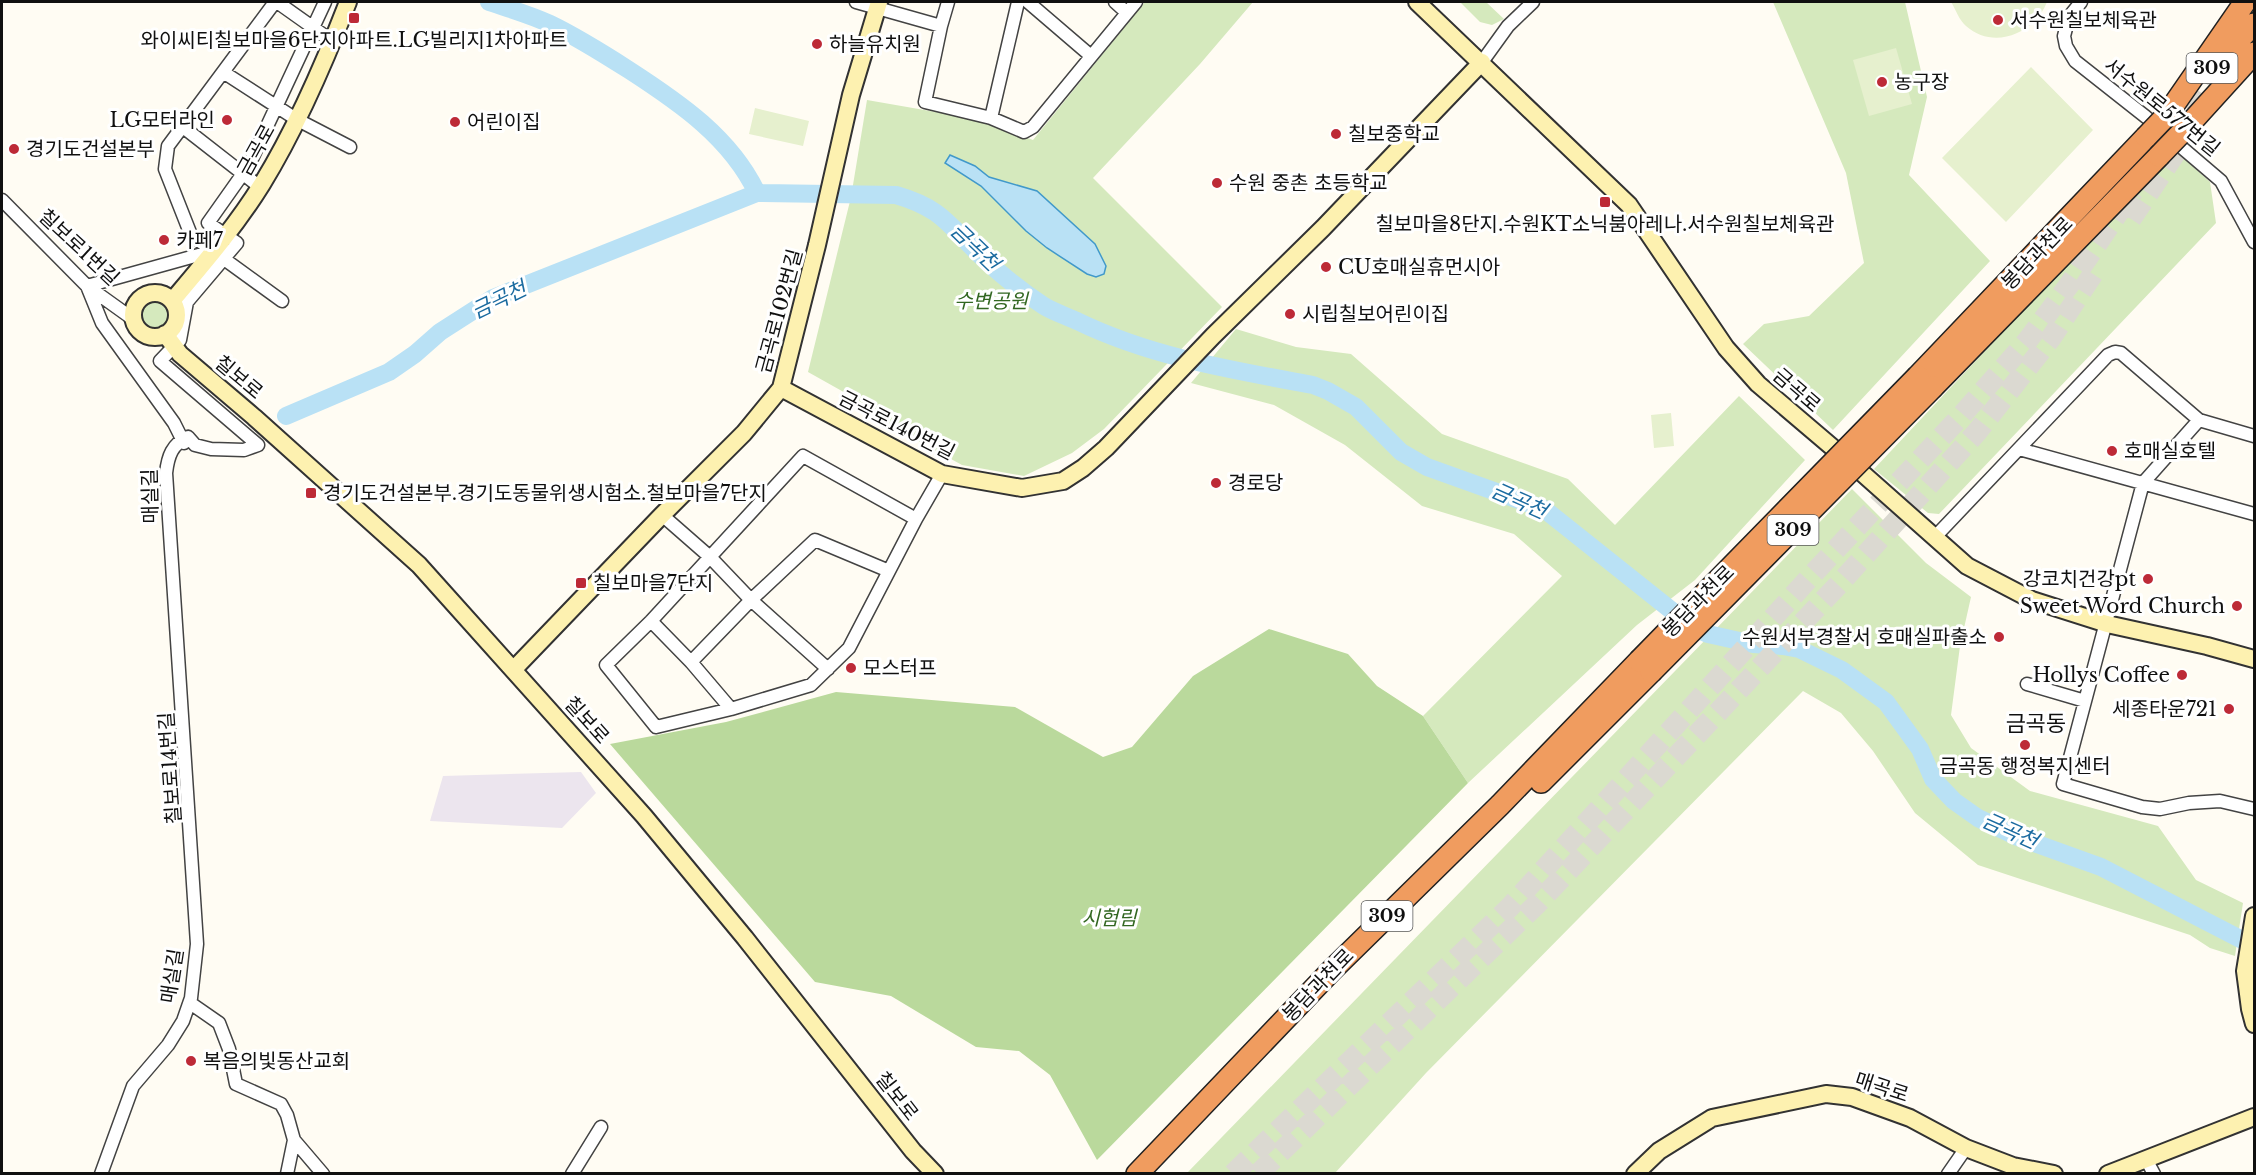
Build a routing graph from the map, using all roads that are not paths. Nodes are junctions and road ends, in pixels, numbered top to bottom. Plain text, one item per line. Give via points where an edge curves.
1 (276, 2) edge
2 (325, 2) edge
3 (348, 2) edge
4 (856, 2) edge
5 (948, 2) edge
6 (1018, 2) edge
7 (1028, 2) edge
8 (1115, 2) edge
9 (1136, 2) edge
10 (1417, 2) edge
11 (1533, 2) edge
12 (2081, 2) edge
13 (2245, 2) edge
14 (878, 5) edge
15 (1126, 12) junction
16 (2254, 24) edge
17 (941, 26) junction
18 (313, 27) junction
19 (333, 41) junction
20 (2254, 53) edge
21 (1092, 56) junction
22 (1482, 62) junction
23 (223, 72) junction
24 (276, 106) junction
25 (2166, 116) junction
26 (991, 118) junction
27 (296, 119) junction
28 (183, 127) junction
29 (350, 147) dead end
30 (243, 173) junction
31 (260, 186) junction
32 (2, 200) edge
33 (226, 235) junction
34 (2254, 242) edge
35 (219, 255) junction
36 (87, 286) junction
37 (172, 301) junction
38 (282, 302) dead end
39 (133, 319) junction
40 (170, 341) junction
41 (1925, 381) junction
42 (781, 388) junction
43 (2199, 420) junction
44 (2254, 436) edge
45 (277, 438) junction
46 (183, 441) junction
47 (2019, 449) junction
48 (942, 474) junction
49 (2143, 483) junction
50 (662, 514) junction
51 (2254, 514) edge
52 (916, 519) junction
53 (1934, 538) junction
54 (710, 557) junction
55 (889, 571) junction
56 (751, 600) junction
57 (651, 621) junction
58 (2107, 624) junction
59 (2254, 659) edge
60 (691, 662) junction
61 (1645, 666) junction
62 (828, 669) junction
63 (513, 670) junction
64 (2027, 684) dead end
65 (2085, 701) junction
66 (731, 709) junction
67 (2254, 809) edge
68 (2254, 916) edge
69 (193, 1005) junction
70 (2254, 1024) edge
71 (2254, 1117) edge
72 (601, 1127) dead end
73 (294, 1140) junction
74 (1966, 1148) junction
75 (2150, 1166) edge
76 (106, 1173) edge
77 (287, 1173) edge
78 (323, 1173) edge
79 (572, 1173) edge
80 (935, 1173) edge
81 (1137, 1173) edge
82 (1155, 1173) edge
83 (1635, 1173) edge
84 (1948, 1173) edge
85 (2054, 1173) edge
86 (2108, 1173) edge

1 - 18 street
1 - 23 street
2 - 18 street
3 - 19 main road, 금곡로
4 - 14 street
5 - 17 street
6 - 26 street
7 - 21 street
8 - 15 street
9 - 15 street
10 - 22 main road, 금곡로
11 - 22 street via 1508,26
12 - 34 street, 서수원로577번길 via 2069,17 2064,36 2075,61 2221,181
13 - 25 highway
14 - 17 street
14 - 42 main road, 금곡로102번길 via 851,95
15 - 21 street
16 - 25 highway, 봉담과천로 / 309
17 - 26 street via 925,102
18 - 19 street
18 - 24 street
19 - 27 main road, 금곡로
20 - 41 highway, 봉담과천로 / 309, bridge via 2159,156
21 - 26 street via 1034,127 1024,132
22 - 48 main road, 금곡로140번길 via 1083,468 1063,481 1022,488
22 - 53 main road, 금곡로 via 1629,205 1726,348 1758,384
23 - 24 street
23 - 28 street
24 - 27 street
24 - 30 street
25 - 41 highway, 봉담과천로 / 309, bridge
27 - 29 street
27 - 31 main road, 금곡로
28 - 30 street
28 - 35 street via 168,146 165,169 191,235
30 - 31 street
30 - 33 street via 208,223
31 - 33 main road, 금곡로
32 - 36 street, 칠보로1번길
33 - 35 main road, 금곡로
35 - 36 street
35 - 37 main road, 금곡로
35 - 38 street
35 - 40 street via 187,302 180,340
36 - 39 street, 칠보로1번길
36 - 46 street via 102,322
37 - 39 main road via 158,293 146,295 134,307
37 - 40 main road via 177,311
39 - 40 main road via 143,333
40 - 45 main road, 칠보로
40 - 46 street via 159,361 258,445 244,450 195,445 188,437
41 - 61 highway, 봉담과천로 / 309, bridge
42 - 48 main road, 금곡로140번길
42 - 50 main road, 금곡로102번길 via 744,433
43 - 44 street
43 - 47 street via 2121,352 2115,352
43 - 49 street
45 - 46 street via 255,454 197,452
45 - 63 main road, 칠보로 via 420,565
46 - 69 street, 칠보로14번길 via 170,468 171,531 202,944
46 - 76 street, 매실길 via 172,448 166,472 197,944 194,976 183,1021 133,1086
47 - 49 street
47 - 53 street
48 - 52 street
49 - 51 street
49 - 58 street
50 - 54 street
50 - 63 main road, 금곡로102번길
52 - 54 street via 803,456
52 - 55 street
53 - 58 main road, 금곡로 via 1966,566 2032,600
54 - 56 street
54 - 57 street
55 - 56 street via 815,540
55 - 62 street via 849,648
56 - 60 street
56 - 62 street
57 - 60 street
57 - 66 street via 606,665 656,727
58 - 59 main road, 금곡로
58 - 65 street
60 - 66 street
61 - 81 highway, 봉담과천로 / 309 via 1331,971
61 - 82 highway, 봉담과천로 / 309
62 - 66 street via 811,685
63 - 80 main road, 칠보로 via 651,825 913,1151
64 - 65 street
65 - 67 street via 2063,784 2151,808 2220,801
68 - 70 main road via 2245,971
69 - 73 street via 219,1023 236,1084 280,1104
69 - 76 street, 칠보로14번길 via 183,1031 138,1087
71 - 75 main road
72 - 79 street
73 - 77 street
73 - 78 street
74 - 83 main road, 매곡로 via 1910,1118 1852,1097 1826,1094 1712,1118 1659,1151
74 - 84 street
74 - 85 main road, 매곡로 via 2013,1166
75 - 86 main road

